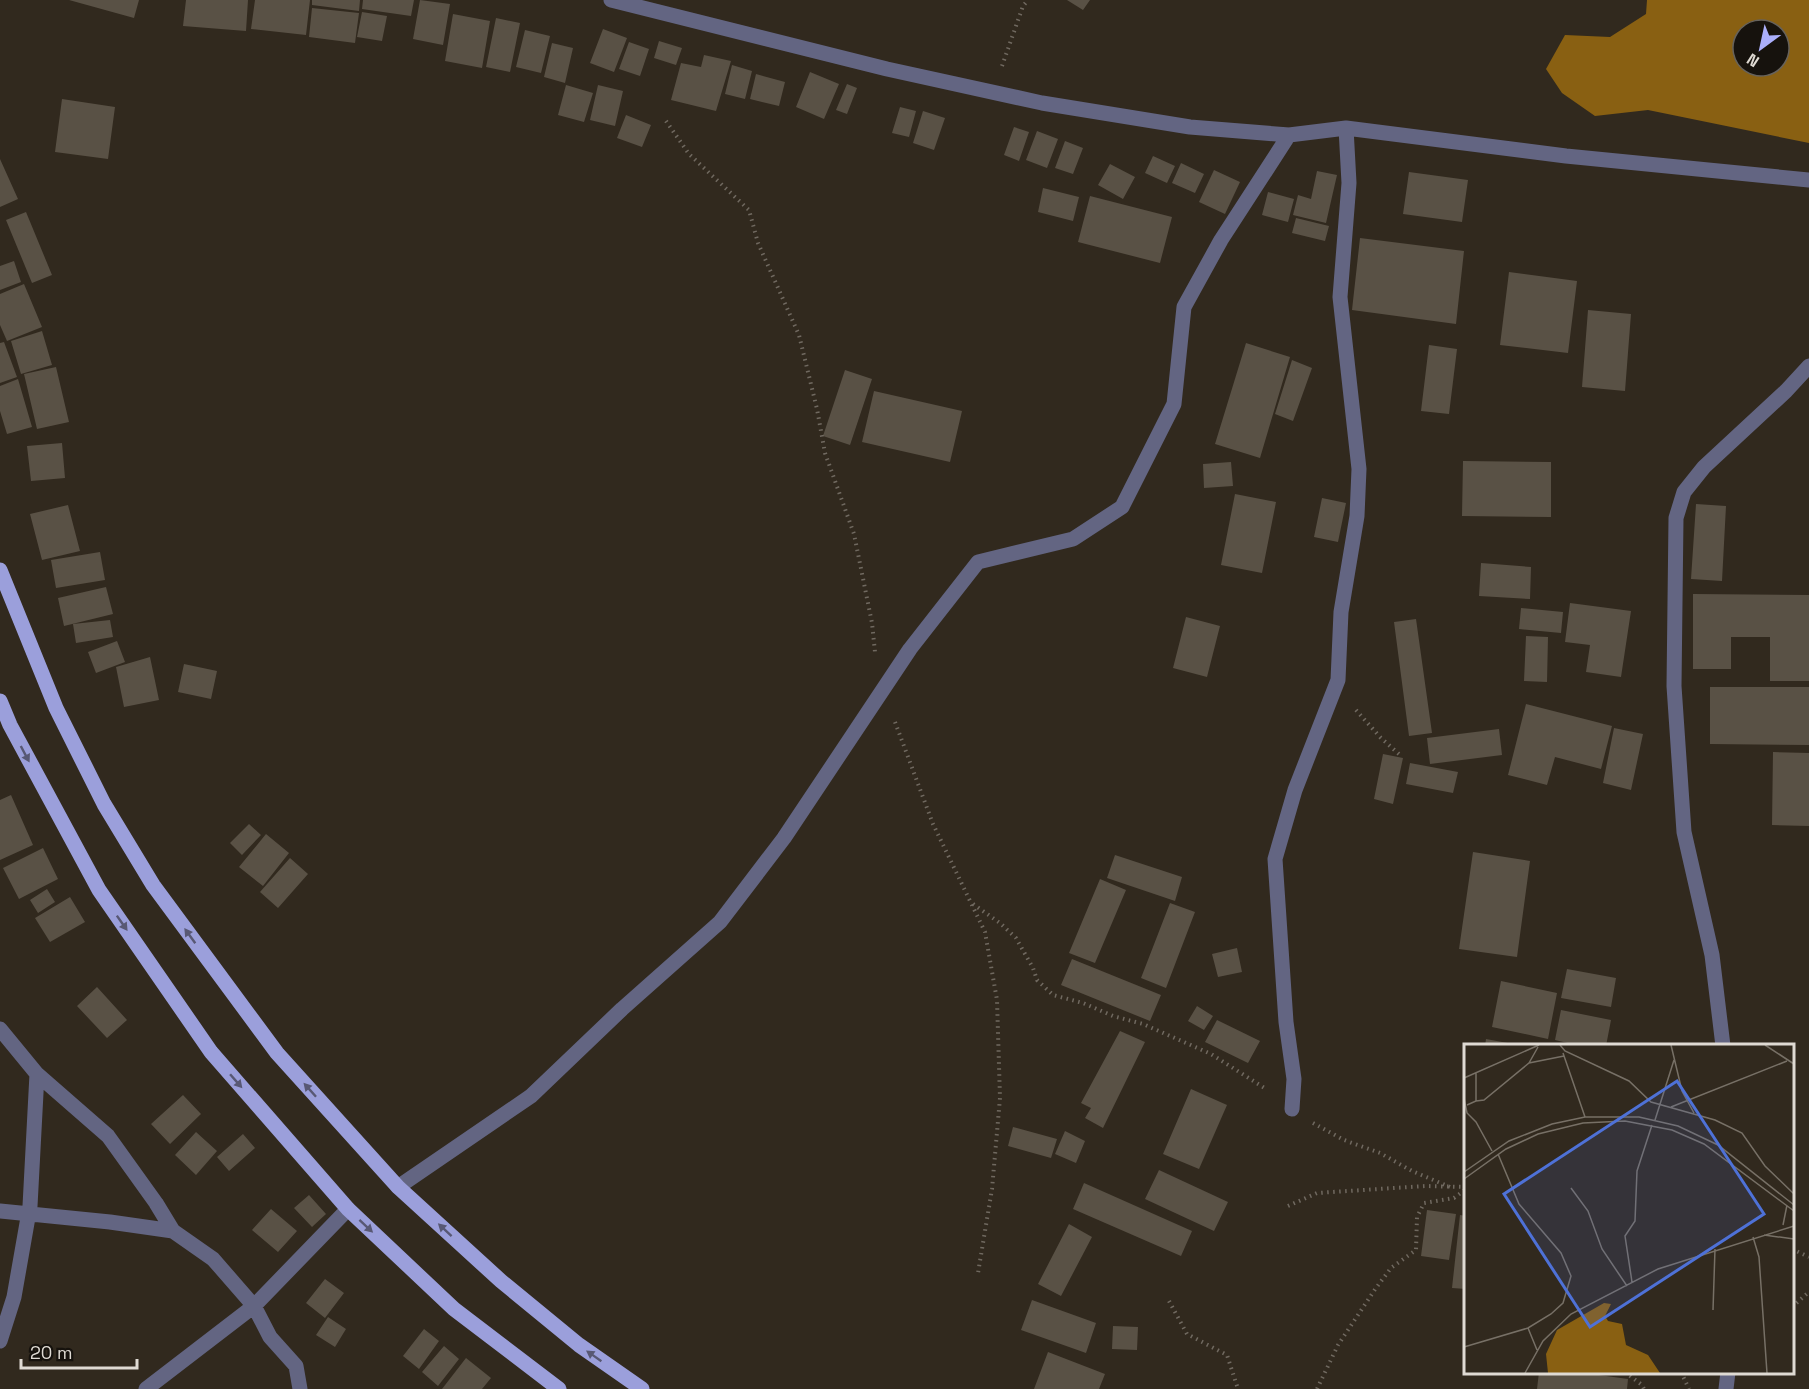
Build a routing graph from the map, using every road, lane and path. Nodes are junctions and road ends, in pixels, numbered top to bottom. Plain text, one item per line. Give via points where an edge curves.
1 (611, 0) edge
2 (1028, 0) edge
3 (993, 92) junction
4 (1346, 128) junction
5 (1289, 135) junction
6 (1809, 180) edge
7 (1809, 366) edge
8 (0, 570) edge
9 (1338, 680) junction
10 (0, 701) edge
11 (1399, 754) dead end
12 (972, 904) dead end
13 (0, 1029) edge
14 (1723, 1044) edge
15 (37, 1074) junction
16 (1292, 1109) junction
17 (398, 1187) junction
18 (1450, 1187) junction
19 (1464, 1188) edge
20 (1464, 1190) edge
21 (1288, 1206) dead end
22 (348, 1209) junction
23 (0, 1211) edge
24 (29, 1214) junction
25 (173, 1231) junction
26 (1794, 1250) edge
27 (1809, 1257) edge
28 (1809, 1292) edge
29 (1169, 1301) dead end
30 (1794, 1305) edge
31 (254, 1306) junction
32 (0, 1341) edge
33 (1628, 1374) edge
34 (1682, 1374) edge
35 (1728, 1374) edge
36 (146, 1389) edge
37 (300, 1389) edge
38 (559, 1389) edge
39 (642, 1389) edge
40 (1238, 1389) edge
41 (1317, 1389) edge
42 (1644, 1389) edge
43 (1689, 1389) edge
44 (1726, 1389) edge

1 - 3 street
2 - 3 path
3 - 5 street via 1190,127
4 - 5 street
4 - 6 street via 1566,156
4 - 9 street via 1349,183 1340,297 1359,468 1357,516 1341,612
5 - 17 street via 1221,240 1184,307 1174,404 1122,507 1073,538 978,562 910,649 784,838 720,922 531,1096
7 - 14 street via 1704,467 1684,492 1676,518 1674,686 1684,832 1712,955
17 -> 8 main road via 277,1053 153,885 104,804 56,708
9 - 11 path via 1360,716
9 - 16 street via 1295,790 1275,859 1286,1022 1294,1078
10 -> 22 main road via 106,899 211,1052
12 - 16 path via 1016,938 1037,980 1053,995 1143,1024 1211,1054
13 - 15 street
15 - 24 street
15 - 25 street via 108,1136
16 - 18 path via 1344,1140
39 -> 17 main road via 579,1345 501,1281
18 - 19 path
18 - 21 path via 1317,1193
20 - 41 path via 1454,1198 1424,1203 1417,1217 1416,1250 1391,1268 1376,1288 1338,1345
22 - 31 street
22 -> 38 main road via 454,1309
23 - 24 street
24 - 25 street
24 - 32 street via 14,1297
25 - 31 street via 213,1258
26 - 27 path
28 - 30 path
29 - 40 path via 1187,1334 1227,1355
31 - 36 street
31 - 37 street via 270,1337 296,1366
33 - 42 path
34 - 43 path
35 - 44 street

